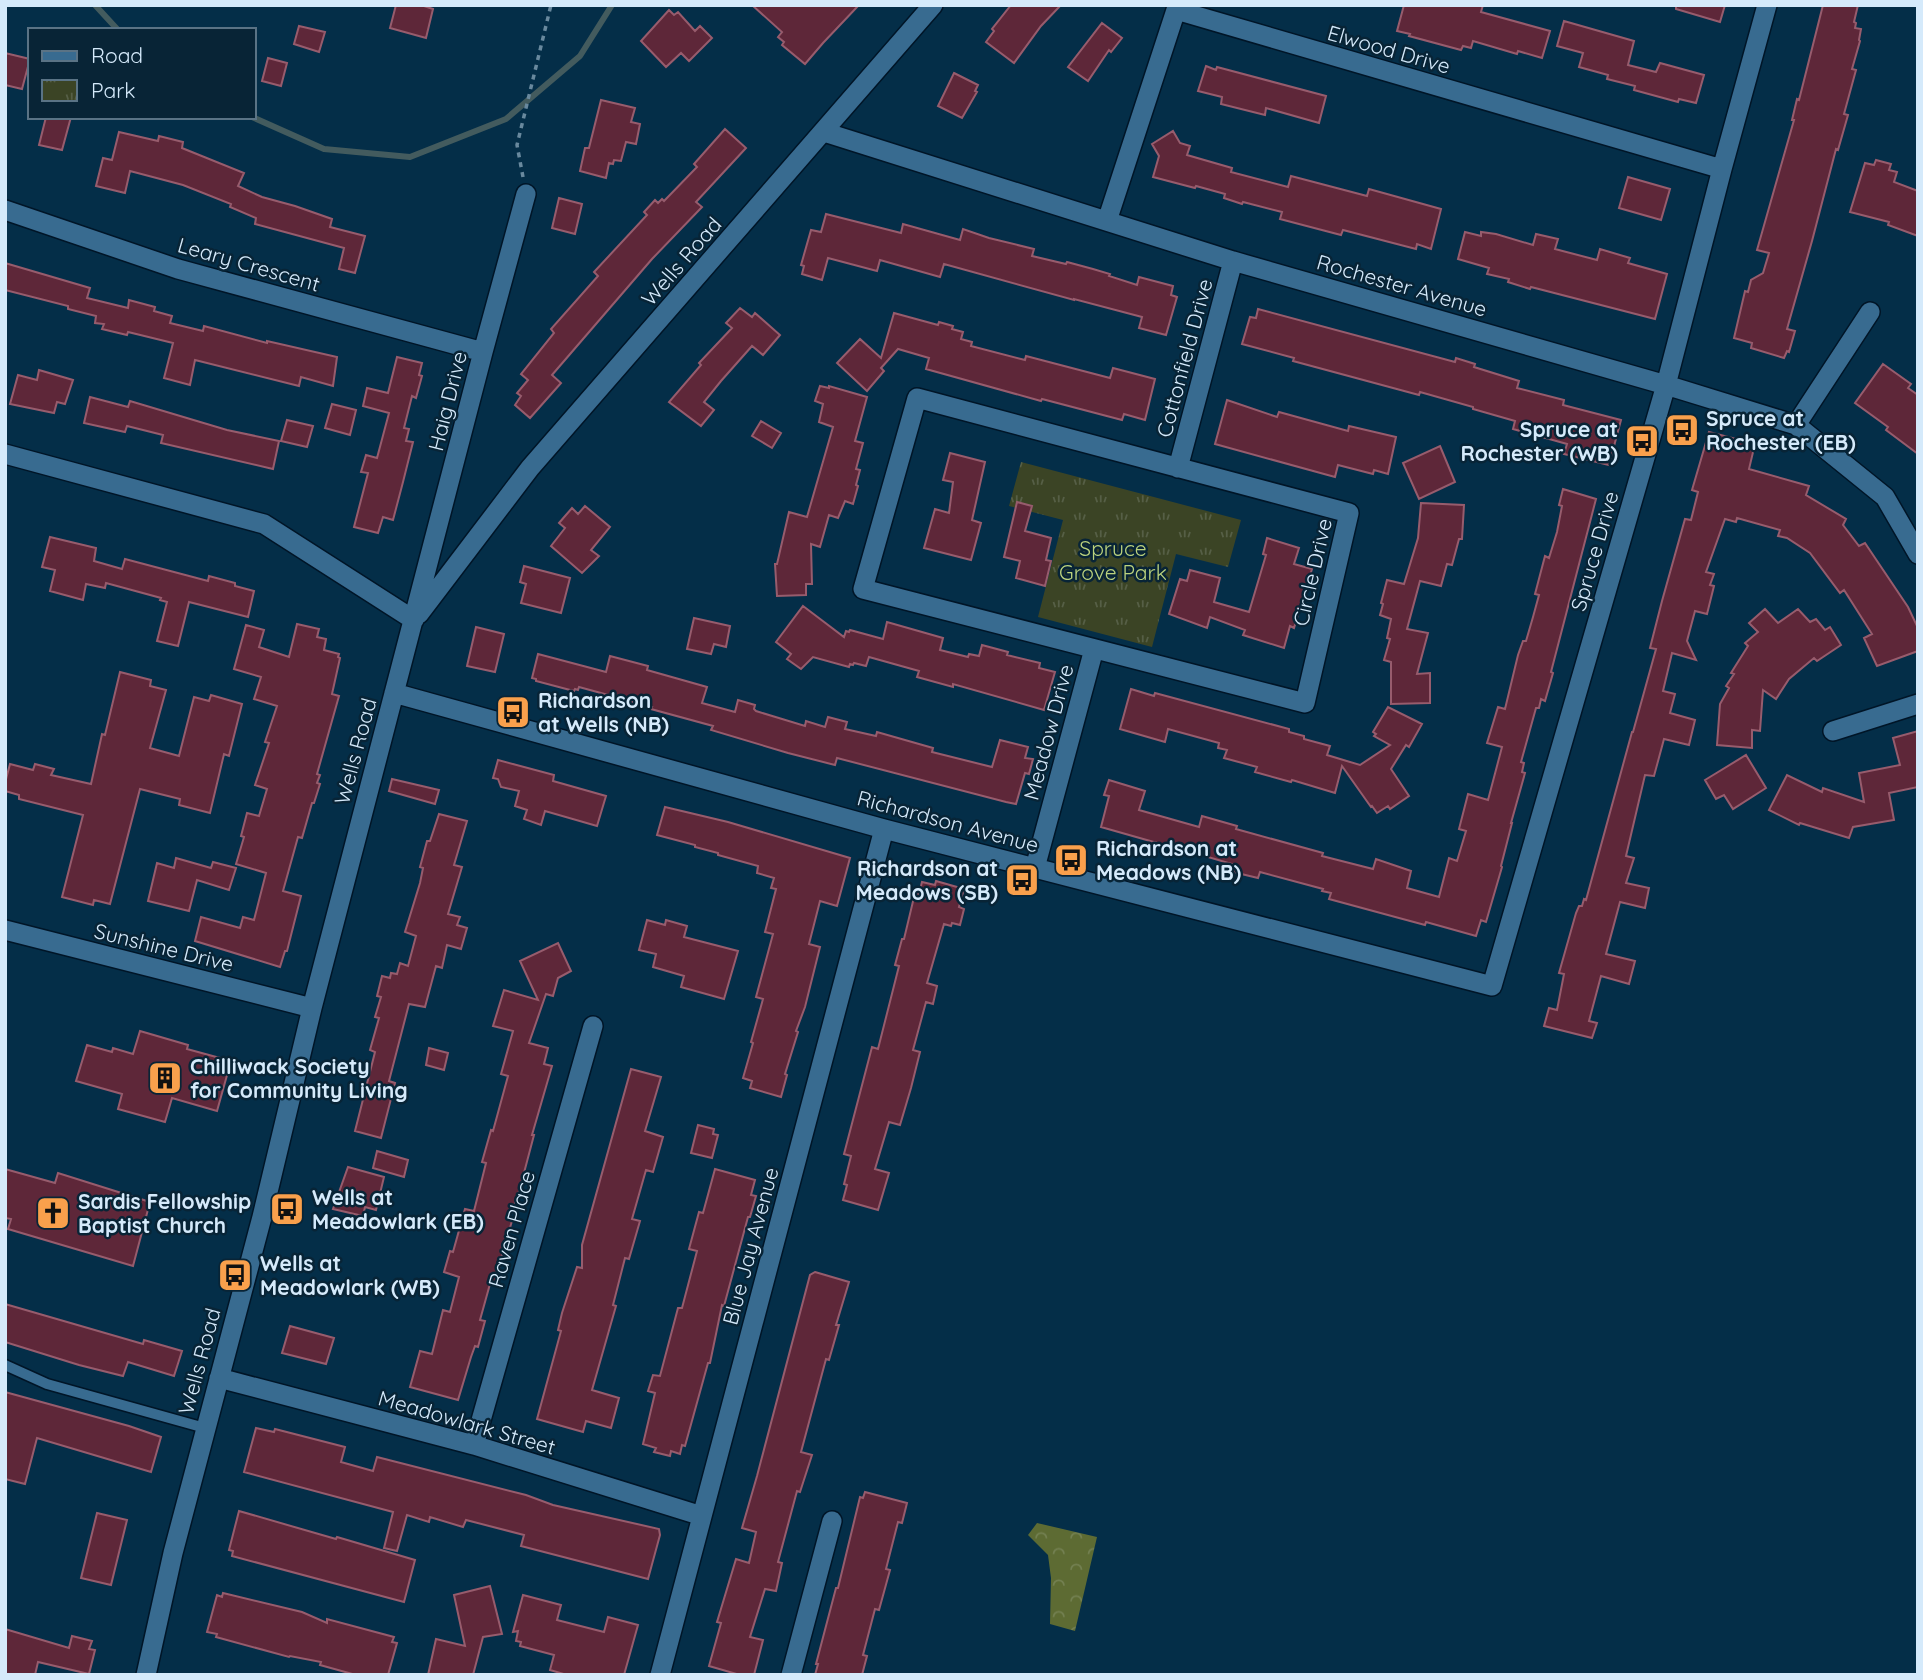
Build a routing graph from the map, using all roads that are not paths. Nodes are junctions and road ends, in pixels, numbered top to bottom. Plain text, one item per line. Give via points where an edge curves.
1 (933, 5) edge
2 (1767, 5) edge
3 (824, 132) junction
4 (1722, 169) junction
5 (526, 194) road end
6 (5, 210) edge
7 (1107, 221) junction
8 (1233, 261) junction
9 (1870, 312) dead end
10 (483, 352) junction
11 (1666, 385) junction
12 (1797, 425) junction
13 (5, 454) edge
14 (1178, 468) junction
15 (1918, 554) edge
16 (414, 620) junction
17 (1094, 649) junction
18 (394, 693) junction
19 (1918, 704) edge
20 (1833, 730) dead end
21 (884, 829) junction
22 (1035, 868) junction
23 (5, 930) edge
24 (1492, 986) joint
25 (312, 1008) junction
26 (593, 1026) dead end
27 (5, 1365) edge
28 (219, 1378) junction
29 (205, 1428) junction
30 (474, 1445) junction
31 (702, 1516) junction
32 (832, 1521) dead end
33 (146, 1675) edge
34 (660, 1675) edge
35 (792, 1675) edge

1 - 3 street, Wells Road
2 - 4 street, Spruce Drive
3 - 7 street, Rochester Avenue
3 - 16 street, Wells Road via 530,468
4 - 7 street, Elwood Drive via 1176,10
4 - 11 street, Spruce Drive
5 - 10 street, Haig Drive
6 - 10 street, Leary Crescent via 178,270
7 - 8 street, Rochester Avenue
8 - 11 street, Rochester Avenue
8 - 14 street, Cottonfield Drive
9 - 12 street
10 - 16 street, Haig Drive
11 - 12 street, Rochester Avenue
11 - 24 street, Spruce Drive
12 - 15 street, Rochester Avenue via 1885,497
13 - 16 street via 264,524
14 - 17 street, Circle Drive via 1349,513 1305,703
14 - 17 street, Circle Drive via 917,398 863,589
16 - 18 street, Wells Road
17 - 22 street, Meadow Drive
18 - 21 street, Richardson Avenue
18 - 25 street, Wells Road
19 - 20 street
21 - 22 street, Richardson Avenue
21 - 31 street, Blue Jay Avenue
22 - 24 street, Richardson Avenue
23 - 25 street, Sunshine Drive
25 - 28 street, Wells Road
26 - 30 street, Raven Place
27 - 29 lane via 47,1384
28 - 29 street, Wells Road
28 - 30 street, Meadowlark Street
29 - 33 street, Wells Road
30 - 31 street, Meadowlark Street
31 - 34 street, Blue Jay Avenue
32 - 35 street

